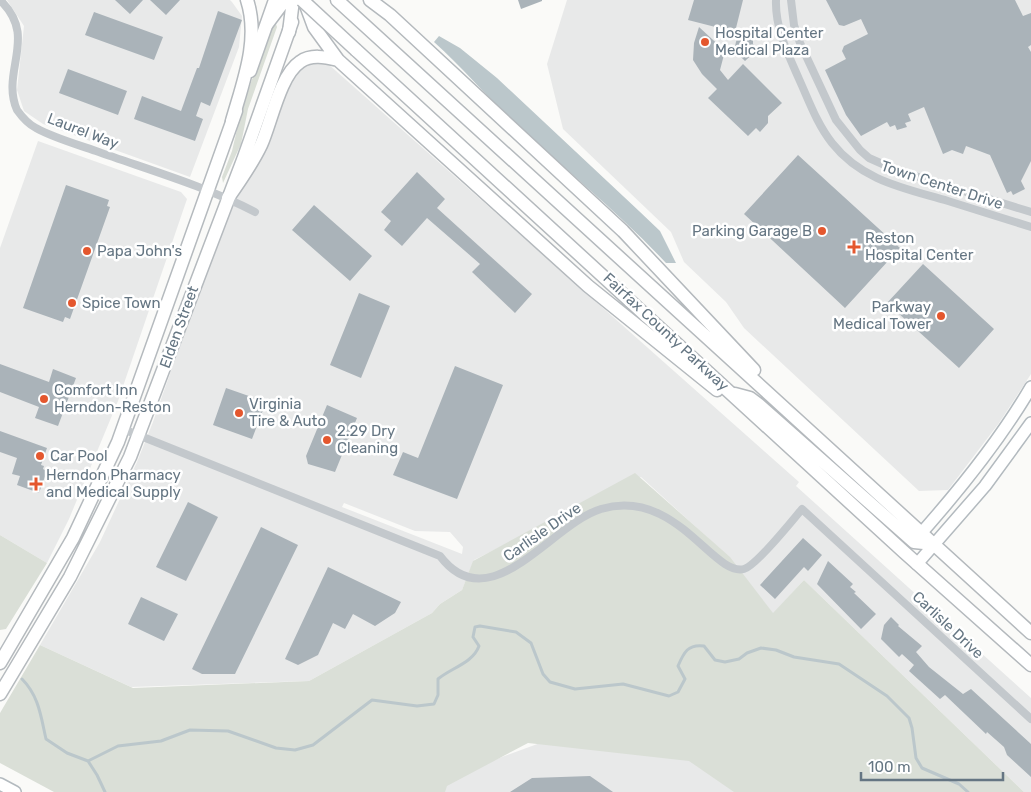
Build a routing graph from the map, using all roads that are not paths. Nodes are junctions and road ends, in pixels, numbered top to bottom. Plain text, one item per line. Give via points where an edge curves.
1 (0, 0) edge
2 (246, 0) edge
3 (275, 0) edge
4 (285, 0) edge
5 (293, 0) edge
6 (302, 0) edge
7 (337, 0) edge
8 (370, 0) edge
9 (377, 0) edge
10 (776, 0) edge
11 (791, 0) edge
12 (390, 15) junction
13 (267, 24) junction
14 (289, 32) junction
15 (338, 60) junction
16 (232, 121) junction
17 (208, 191) junction
18 (228, 198) junction
19 (255, 212) dead end
20 (1031, 212) edge
21 (1031, 227) edge
22 (1031, 387) edge
23 (732, 393) junction
24 (1031, 423) edge
25 (123, 429) junction
26 (139, 435) junction
27 (815, 436) junction
28 (797, 454) junction
29 (918, 537) junction
30 (934, 544) junction
31 (904, 552) junction
32 (917, 564) junction
33 (1031, 633) edge
34 (0, 663) edge
35 (1031, 665) edge
36 (0, 694) edge
37 (1031, 720) edge
38 (0, 784) edge
39 (15, 792) edge

1 - 17 street, Laurel Way via 11,12 18,31 9,87 16,107 28,122 65,140
2 - 16 main road via 252,40
3 - 13 main road, Elden Street
4 - 13 main road
5 - 14 main road
6 - 14 main road, Elden Street
6 - 15 main road via 314,27
6 - 23 main road, Fairfax County Parkway, bridge
7 - 27 main road, Fairfax County Parkway
8 - 12 main road
9 - 12 main road
10 - 21 street, Town Center Drive via 776,18 781,35 814,114 831,142 854,165 890,185
11 - 20 street, Town Center Drive via 800,44 836,120 869,158 896,170
12 - 27 main road via 623,231
13 - 16 main road, Elden Street
14 - 18 main road, Elden Street
15 - 18 main road via 308,58 295,66 286,80 261,146
15 - 28 main road via 588,286
16 - 17 main road, Elden Street
17 - 18 street, Laurel Way
17 - 25 main road, Elden Street
18 - 19 street, Laurel Way
18 - 26 main road, Elden Street
22 - 29 main road via 985,456
23 - 28 main road, Fairfax County Parkway
23 - 29 main road via 758,404
24 - 30 main road via 984,486
25 - 26 street, Carlisle Drive
25 - 34 main road, Elden Street via 73,538
26 - 36 main road, Elden Street via 85,549
26 - 37 street, Carlisle Drive via 440,556 458,575 474,579 506,573 584,517 614,506 647,507 660,513 675,521 722,562 733,569 745,569 802,509
27 - 29 main road, Fairfax County Parkway
28 - 31 main road, Fairfax County Parkway
29 - 30 main road, Fairfax County Parkway
29 - 31 main road
30 - 32 main road
30 - 33 main road, Fairfax County Parkway
31 - 32 main road, Fairfax County Parkway
32 - 35 main road, Fairfax County Parkway
38 - 39 main road

